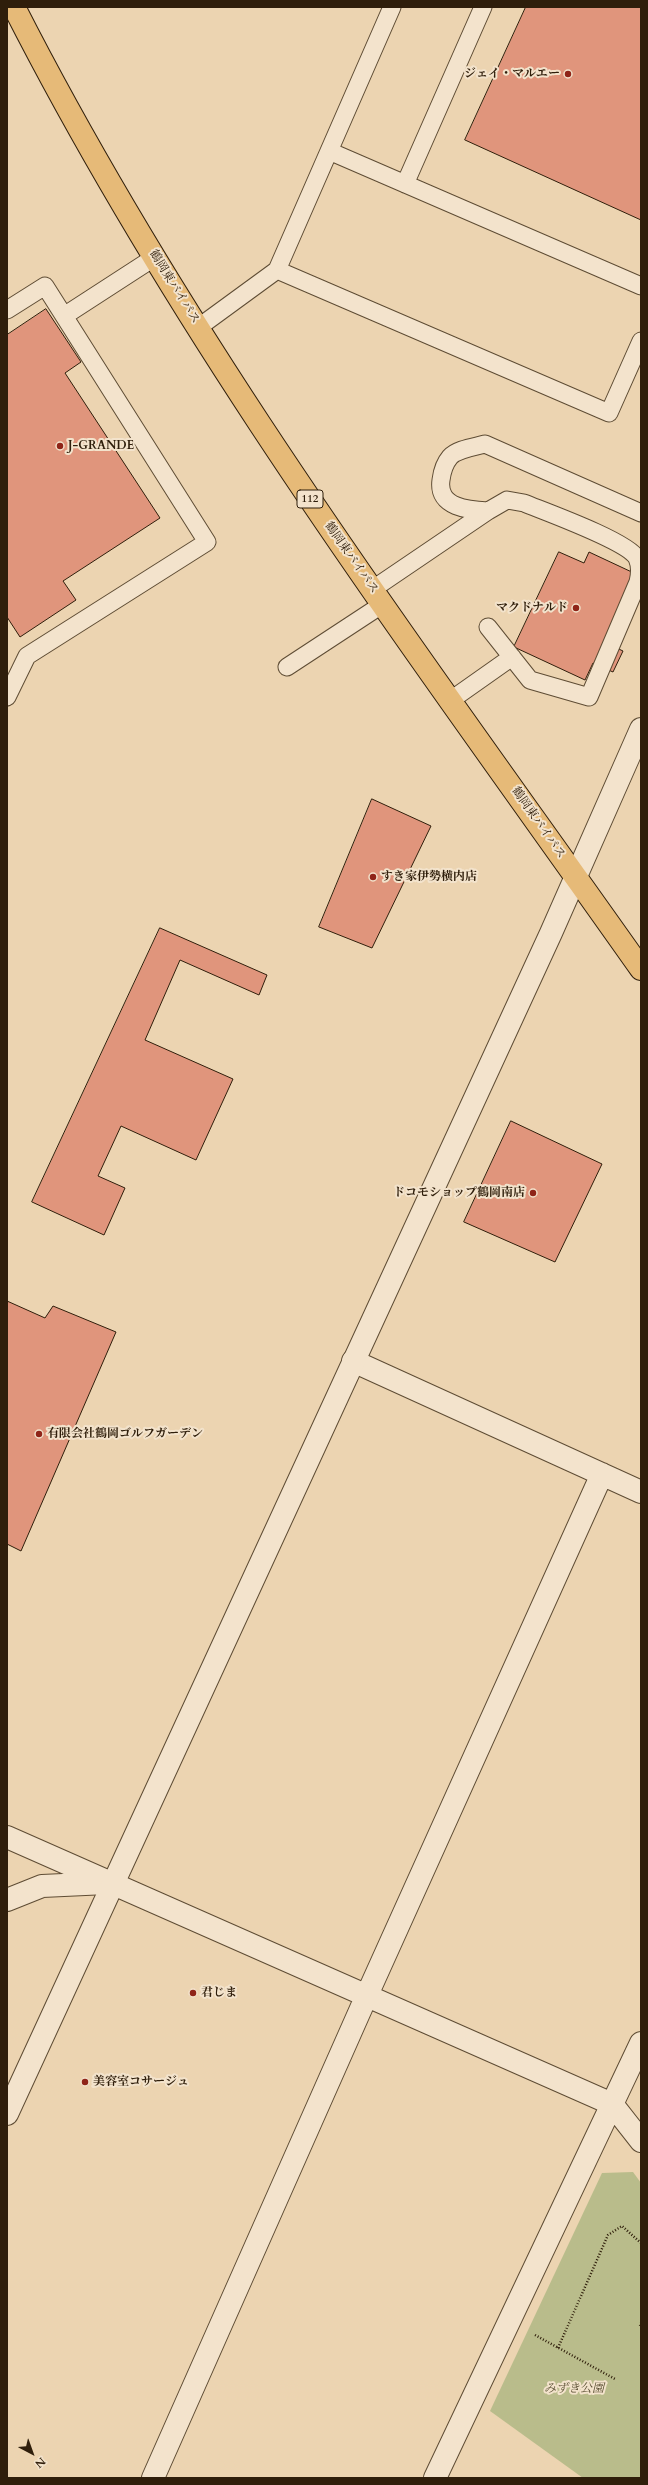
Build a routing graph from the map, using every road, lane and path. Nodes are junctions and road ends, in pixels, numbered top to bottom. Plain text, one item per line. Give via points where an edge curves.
1 (14, 7) edge
2 (392, 7) edge
3 (483, 7) edge
4 (329, 151) junction
5 (405, 184) junction
6 (155, 257) junction
7 (277, 270) junction
8 (641, 286) edge
9 (7, 310) edge
10 (64, 316) junction
11 (199, 327) junction
12 (641, 341) edge
13 (488, 511) junction
14 (641, 513) edge
15 (378, 596) junction
16 (488, 627) dead end
17 (512, 657) junction
18 (287, 667) dead end
19 (7, 698) edge
20 (451, 700) junction
21 (641, 729) edge
22 (576, 877) junction
23 (641, 969) edge
24 (353, 1361) junction
25 (602, 1474) junction
26 (641, 1492) edge
27 (7, 1837) edge
28 (113, 1883) junction
29 (7, 1900) edge
30 (367, 1995) junction
31 (641, 2043) edge
32 (612, 2104) junction
33 (7, 2114) edge
34 (641, 2141) edge
35 (641, 2243) edge
36 (535, 2335) dead end
37 (558, 2348) junction
38 (615, 2379) dead end
39 (153, 2478) edge
40 (435, 2478) edge

1 - 6 highway, 鶴岡東バイパス / 112 via 104,174
2 - 4 lane
3 - 5 lane
4 - 5 lane
4 - 7 lane
5 - 8 lane
6 - 10 lane
6 - 11 highway, 鶴岡東バイパス / 112
7 - 11 lane
7 - 12 lane via 609,413
9 - 10 lane via 45,286
10 - 19 lane via 207,542 27,656
11 - 15 highway, 鶴岡東バイパス / 112 via 256,419
13 - 14 lane via 464,509 446,500 440,489 443,470 450,457 485,444
13 - 15 lane
13 - 17 lane via 507,500 524,503 620,544 636,557 640,567 638,582 589,697 530,680
15 - 18 lane
15 - 20 highway, 鶴岡東バイパス / 112
16 - 17 lane
17 - 20 lane
20 - 22 highway, 鶴岡東バイパス / 112
21 - 22 street
22 - 23 highway, 鶴岡東バイパス / 112
22 - 24 street
24 - 25 street
24 - 28 street
25 - 26 street
25 - 30 street
27 - 28 street
28 - 29 street via 42,1886
28 - 30 street
28 - 33 street
30 - 32 street
30 - 39 street
31 - 32 street
32 - 34 street
32 - 40 street
35 - 37 path via 622,2226 608,2235
36 - 37 path
37 - 38 path

